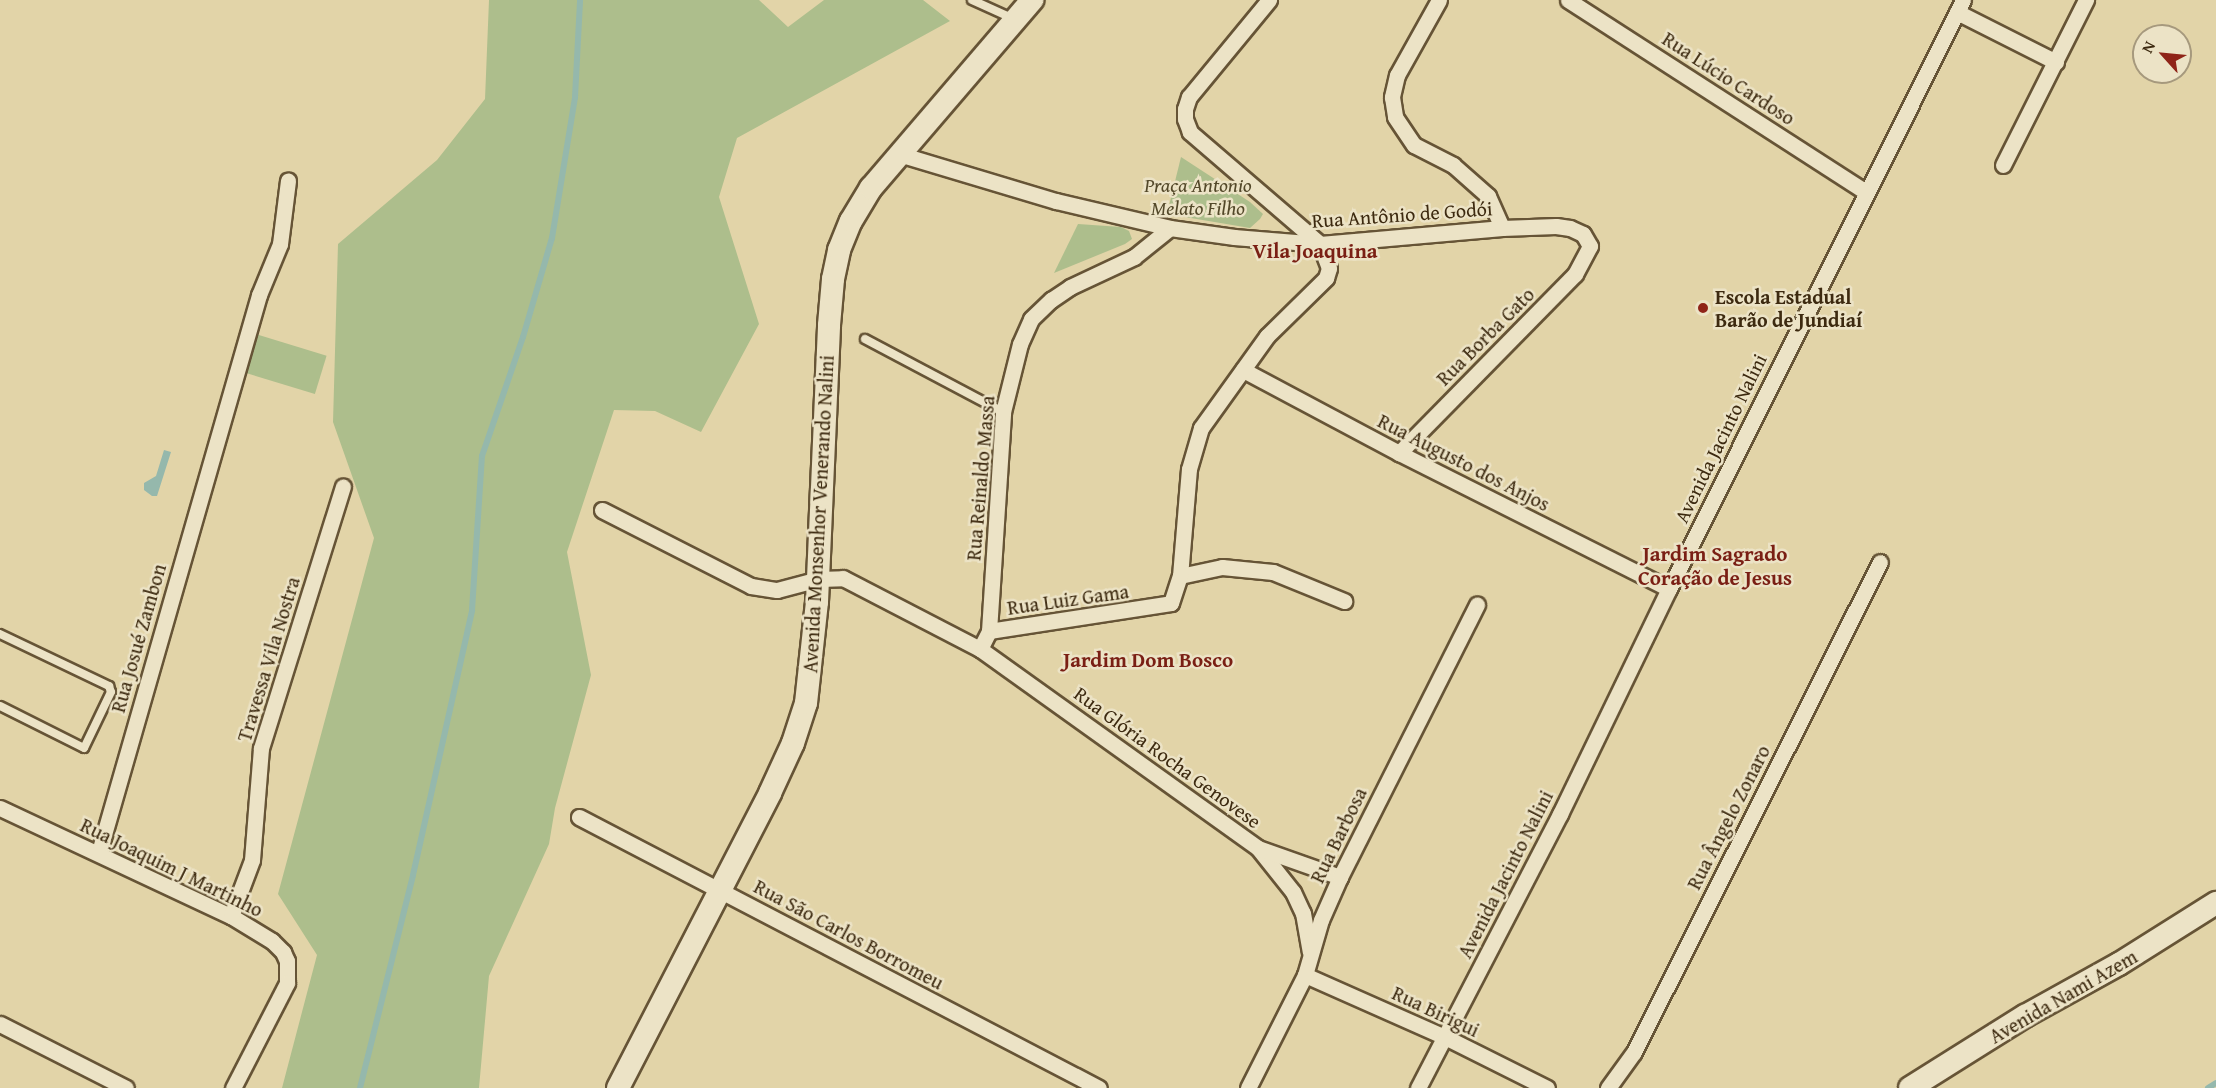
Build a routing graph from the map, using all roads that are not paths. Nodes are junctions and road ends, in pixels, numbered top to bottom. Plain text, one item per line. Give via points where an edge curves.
1 (972, 0) edge
2 (1032, 0) edge
3 (1269, 0) edge
4 (1439, 0) edge
5 (1568, 0) edge
6 (2086, 0) edge
7 (1960, 6) edge
8 (1015, 20) junction
9 (2056, 62) junction
10 (899, 154) junction
11 (2003, 165) dead end
12 (288, 181) dead end
13 (1866, 192) junction
14 (1170, 228) junction
15 (1502, 228) junction
16 (1589, 242) joint
17 (1320, 244) junction
18 (865, 339) dead end
19 (1243, 370) junction
20 (1003, 412) junction
21 (1399, 453) junction
22 (343, 487) dead end
23 (602, 510) dead end
24 (1880, 562) dead end
25 (1180, 576) junction
26 (819, 579) junction
27 (1669, 589) junction
28 (1344, 601) dead end
29 (1477, 605) dead end
30 (989, 632) junction
31 (0, 634) edge
32 (980, 649) junction
33 (0, 706) edge
34 (0, 808) edge
35 (579, 817) dead end
36 (1258, 848) junction
37 (99, 852) junction
38 (1340, 877) junction
39 (722, 891) junction
40 (2216, 903) edge
41 (231, 916) junction
42 (1310, 951) junction
43 (1305, 975) junction
44 (0, 1024) edge
45 (1445, 1037) junction
46 (126, 1088) edge
47 (233, 1088) edge
48 (618, 1088) edge
49 (1099, 1088) edge
50 (1248, 1088) edge
51 (1418, 1088) edge
52 (1547, 1088) edge
53 (1608, 1088) edge
54 (1910, 1088) edge

1 - 8 lane
2 - 8 street, Avenida Monsenhor Venerando Nalini
3 - 17 street via 1189,97 1185,119 1190,132
4 - 15 street via 1397,75 1392,97 1395,117 1414,145 1453,165 1488,196
5 - 13 street, Rua Lúcio Cardoso
6 - 9 street
7 - 9 street
7 - 13 street, Avenida Jacinto Nalini
8 - 10 street, Avenida Monsenhor Venerando Nalini
9 - 11 street
10 - 14 street, Rua Antônio de Godói via 1056,201
10 - 26 street, Avenida Monsenhor Venerando Nalini via 851,221 833,279
12 - 37 street, Rua Josué Zambon via 280,244 259,295
13 - 27 street, Avenida Jacinto Nalini
14 - 17 street, Rua Antônio de Godói
14 - 20 street, Rua Reinaldo Massa via 1134,257 1070,286 1031,319 1020,344
15 - 16 street, Rua Antônio de Godói via 1570,228
15 - 17 street, Rua Antônio de Godói
16 - 21 street, Rua Borba Gato via 1588,253 1575,274
17 - 19 street via 1329,268 1326,278 1267,336
18 - 20 lane
19 - 21 street, Rua Augusto dos Anjos
19 - 25 street via 1207,416 1197,439 1189,470
20 - 30 street, Rua Reinaldo Massa
21 - 27 street, Rua Augusto dos Anjos
22 - 41 street, Travessa Vila Nostra via 261,748 252,860
23 - 26 street, Rua Glória Rocha Genovese via 751,585 777,590
24 - 53 street, Rua Ângelo Zonaro via 1634,1052
25 - 28 street via 1222,567 1273,572
25 - 30 street, Rua Luiz Gama via 1172,603
26 - 32 street, Rua Glória Rocha Genovese via 843,578
26 - 39 street, Avenida Monsenhor Venerando Nalini via 806,703 788,753
27 - 45 street, Avenida Jacinto Nalini via 1560,814
29 - 38 street, Rua Barbosa
30 - 32 street, Rua Luiz Gama
31 - 33 lane via 109,686 111,692 84,748
32 - 36 street, Rua Glória Rocha Genovese
34 - 37 street, Rua Joaquim J Martinho
35 - 39 street, Rua São Carlos Borromeu
36 - 38 street, Rua Glória Rocha Genovese
36 - 42 street, Rua Glória Rocha Genovese via 1293,892 1303,913
37 - 41 street, Rua Joaquim J Martinho
38 - 42 street, Rua Barbosa
39 - 48 street, Avenida Monsenhor Venerando Nalini
39 - 49 street, Rua São Carlos Borromeu
40 - 54 street, Avenida Nami Azem
41 - 47 street, Rua Joaquim J Martinho via 272,941 283,952 288,973 278,1006
42 - 43 street, Rua Barbosa
43 - 45 street, Rua Birigui
43 - 50 street, Rua Barbosa
44 - 46 street
45 - 51 street, Avenida Jacinto Nalini
45 - 52 street, Rua Birigui

